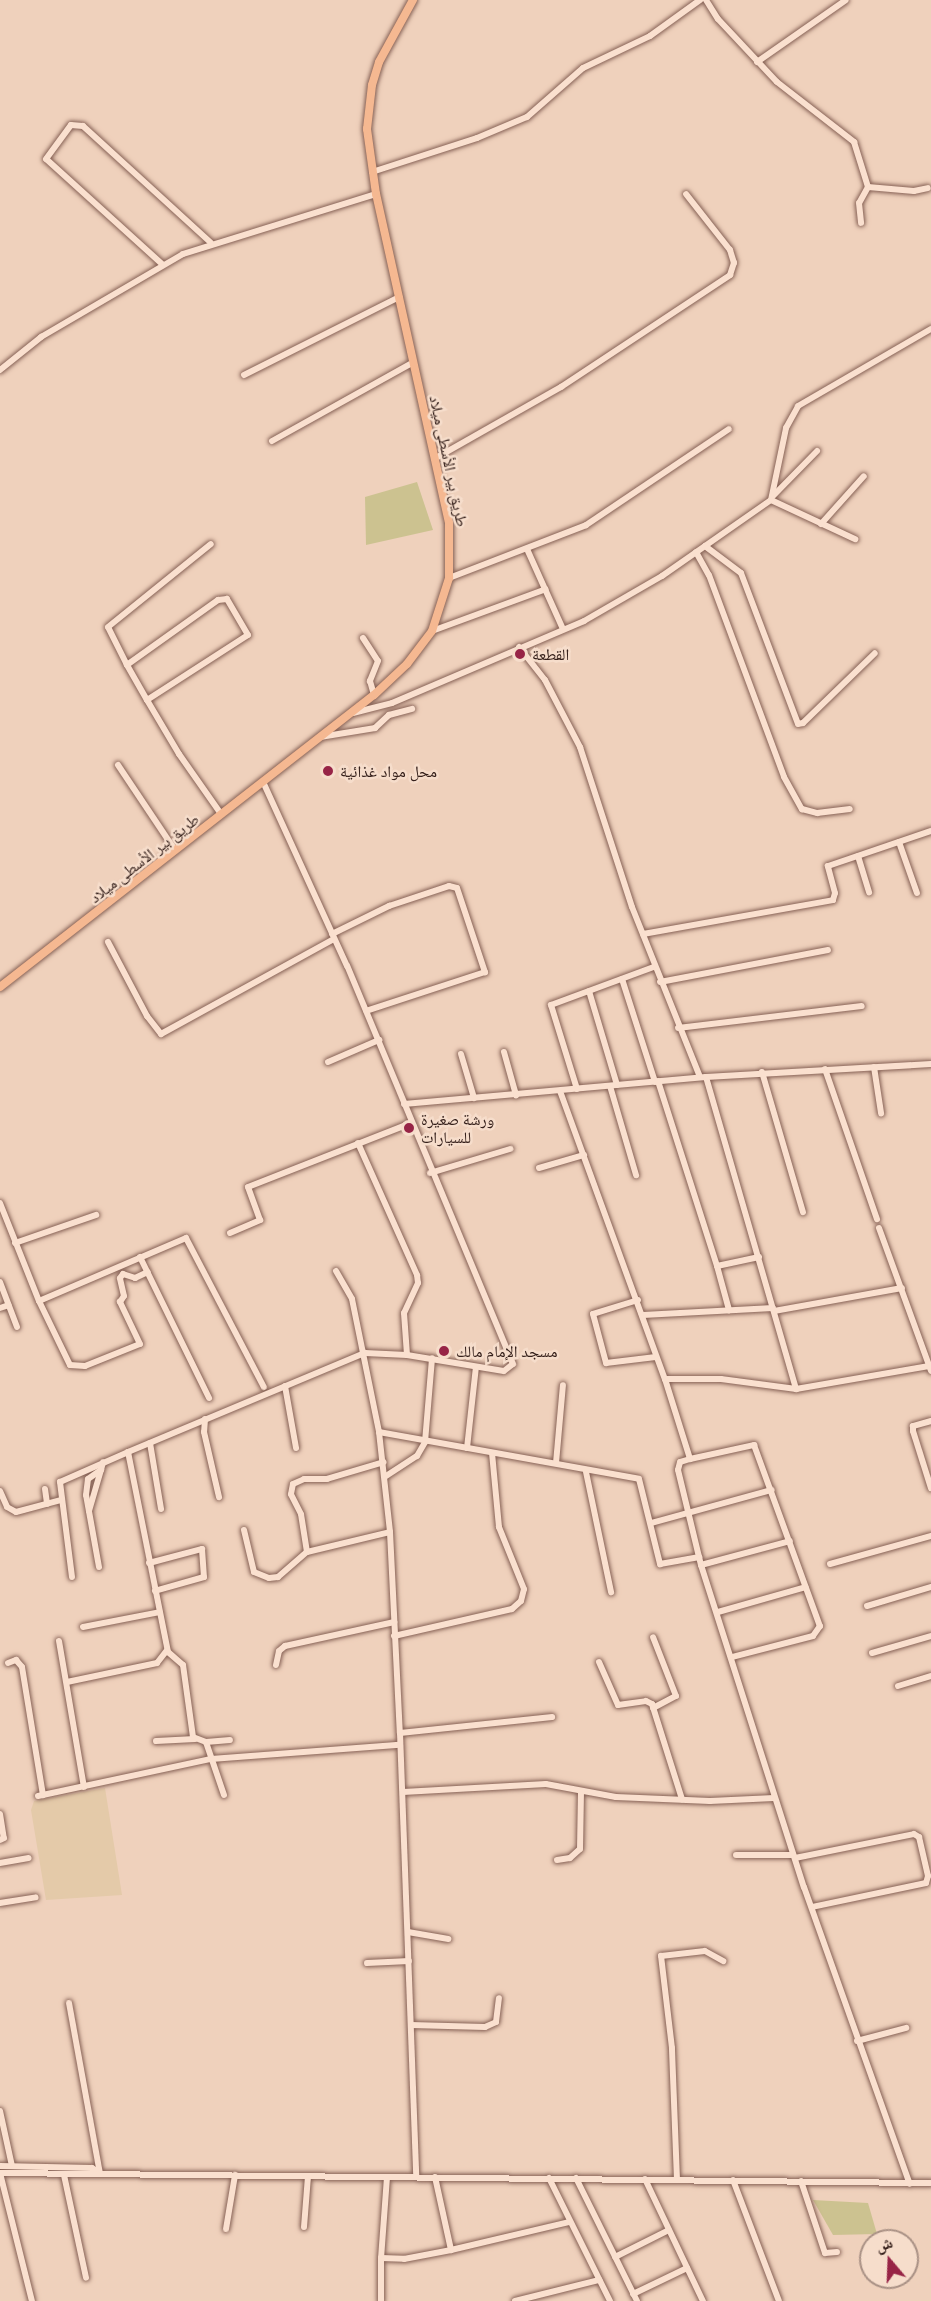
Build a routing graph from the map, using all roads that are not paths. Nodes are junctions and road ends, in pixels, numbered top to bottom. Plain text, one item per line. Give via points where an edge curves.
1 (413, 0) edge
2 (700, 0) edge
3 (706, 0) edge
4 (846, 0) edge
5 (758, 62) junction
6 (372, 172) junction
7 (868, 187) junction
8 (928, 188) dead end
9 (376, 194) junction
10 (686, 194) dead end
11 (861, 223) dead end
12 (211, 243) junction
13 (162, 264) junction
14 (399, 297) junction
15 (931, 329) edge
16 (414, 362) junction
17 (0, 370) edge
18 (244, 375) dead end
19 (729, 429) dead end
20 (272, 441) dead end
21 (816, 451) dead end
22 (436, 458) junction
23 (864, 476) dead end
24 (772, 498) junction
25 (821, 524) junction
26 (855, 539) dead end
27 (211, 544) dead end
28 (705, 546) junction
29 (527, 549) junction
30 (696, 552) junction
31 (449, 578) junction
32 (546, 589) junction
33 (563, 629) junction
34 (432, 631) junction
35 (363, 638) dead end
36 (519, 646) junction
37 (875, 653) dead end
38 (127, 665) junction
39 (374, 695) junction
40 (147, 700) junction
41 (412, 708) dead end
42 (349, 714) junction
43 (319, 737) junction
44 (118, 765) dead end
45 (262, 782) junction
46 (850, 808) dead end
47 (221, 814) junction
48 (931, 831) edge
49 (899, 842) junction
50 (175, 850) junction
51 (858, 856) junction
52 (869, 892) dead end
53 (917, 893) dead end
54 (643, 934) junction
55 (333, 936) junction
56 (108, 942) dead end
57 (828, 950) dead end
58 (654, 967) junction
59 (622, 979) junction
60 (660, 982) junction
61 (0, 987) edge
62 (589, 991) junction
63 (862, 1006) dead end
64 (366, 1011) junction
65 (678, 1028) junction
66 (379, 1040) junction
67 (504, 1052) dead end
68 (461, 1054) dead end
69 (328, 1062) dead end
70 (931, 1064) edge
71 (874, 1067) junction
72 (825, 1069) junction
73 (762, 1072) junction
74 (703, 1077) junction
75 (657, 1082) junction
76 (614, 1086) junction
77 (577, 1089) junction
78 (560, 1091) junction
79 (516, 1095) junction
80 (474, 1098) junction
81 (404, 1104) junction
82 (881, 1113) dead end
83 (411, 1123) junction
84 (358, 1143) junction
85 (510, 1149) dead end
86 (584, 1155) junction
87 (539, 1168) dead end
88 (430, 1173) junction
89 (636, 1175) dead end
90 (0, 1203) edge
91 (803, 1212) dead end
92 (96, 1215) dead end
93 (876, 1219) dead end
94 (879, 1228) dead end
95 (230, 1233) dead end
96 (15, 1243) junction
97 (140, 1257) junction
98 (759, 1257) junction
99 (717, 1266) junction
100 (336, 1271) dead end
101 (148, 1272) junction
102 (0, 1282) edge
103 (902, 1288) junction
104 (638, 1300) junction
105 (39, 1301) junction
106 (9, 1305) junction
107 (0, 1308) edge
108 (774, 1309) junction
109 (729, 1310) junction
110 (643, 1315) junction
111 (17, 1327) dead end
112 (365, 1353) junction
113 (407, 1355) junction
114 (657, 1357) junction
115 (432, 1358) junction
116 (477, 1367) junction
117 (930, 1368) edge
118 (665, 1379) junction
119 (563, 1385) dead end
120 (285, 1386) junction
121 (264, 1387) dead end
122 (796, 1389) junction
123 (209, 1398) dead end
124 (205, 1419) junction
125 (931, 1421) edge
126 (379, 1432) junction
127 (425, 1442) junction
128 (150, 1443) junction
129 (296, 1448) dead end
130 (467, 1449) junction
131 (128, 1452) junction
132 (492, 1453) junction
133 (690, 1459) junction
134 (104, 1462) junction
135 (384, 1462) junction
136 (556, 1463) junction
137 (101, 1470) junction
138 (586, 1472) junction
139 (929, 1474) edge
140 (386, 1476) junction
141 (931, 1488) edge
142 (45, 1489) dead end
143 (772, 1490) junction
144 (0, 1491) edge
145 (219, 1497) dead end
146 (61, 1500) junction
147 (47, 1504) junction
148 (161, 1509) dead end
149 (89, 1512) junction
150 (688, 1515) junction
151 (651, 1523) junction
152 (244, 1530) dead end
153 (390, 1532) junction
154 (931, 1536) edge
155 (790, 1540) junction
156 (307, 1552) junction
157 (699, 1557) junction
158 (149, 1563) junction
159 (830, 1564) dead end
160 (701, 1565) junction
161 (99, 1567) dead end
162 (72, 1577) dead end
163 (806, 1587) junction
164 (931, 1587) edge
165 (155, 1592) junction
166 (611, 1592) dead end
167 (867, 1606) dead end
168 (160, 1612) junction
169 (718, 1612) junction
170 (394, 1622) junction
171 (83, 1627) dead end
172 (394, 1636) junction
173 (931, 1636) edge
174 (653, 1638) dead end
175 (59, 1641) dead end
176 (167, 1650) junction
177 (872, 1653) dead end
178 (732, 1658) junction
179 (599, 1662) dead end
180 (8, 1663) dead end
181 (276, 1665) dead end
182 (931, 1676) edge
183 (67, 1682) junction
184 (898, 1686) dead end
185 (653, 1708) junction
186 (552, 1717) dead end
187 (400, 1733) junction
188 (195, 1739) junction
189 (230, 1740) dead end
190 (156, 1741) dead end
191 (206, 1742) junction
192 (399, 1745) junction
193 (211, 1759) junction
194 (84, 1787) junction
195 (581, 1791) junction
196 (403, 1792) junction
197 (224, 1795) dead end
198 (774, 1797) junction
199 (682, 1799) junction
200 (0, 1814) edge
201 (0, 1840) edge
202 (736, 1855) dead end
203 (794, 1857) junction
204 (29, 1858) dead end
205 (557, 1860) dead end
206 (0, 1863) edge
207 (36, 1897) dead end
208 (0, 1903) edge
209 (812, 1907) junction
210 (408, 1932) junction
211 (448, 1939) dead end
212 (723, 1960) dead end
213 (409, 1961) junction
214 (367, 1962) dead end
215 (499, 1998) dead end
216 (69, 2003) dead end
217 (411, 2025) junction
218 (906, 2028) dead end
219 (857, 2041) junction
220 (0, 2111) edge
221 (0, 2166) edge
222 (12, 2166) junction
223 (0, 2173) edge
224 (100, 2173) junction
225 (64, 2175) junction
226 (235, 2175) junction
227 (308, 2176) junction
228 (387, 2177) junction
229 (416, 2177) junction
230 (435, 2177) junction
231 (549, 2178) junction
232 (576, 2178) junction
233 (645, 2179) junction
234 (677, 2180) junction
235 (733, 2180) junction
236 (801, 2181) junction
237 (931, 2183) edge
238 (910, 2184) junction
239 (569, 2222) junction
240 (304, 2227) dead end
241 (226, 2229) dead end
242 (669, 2230) junction
243 (451, 2250) junction
244 (837, 2252) dead end
245 (615, 2257) junction
246 (381, 2258) junction
247 (687, 2268) junction
248 (86, 2278) dead end
249 (599, 2280) junction
250 (635, 2298) edge
251 (32, 2301) edge
252 (381, 2301) edge
253 (515, 2301) edge
254 (610, 2301) edge
255 (703, 2301) edge
256 (779, 2301) edge

1 - 6 main road, طريق بير الأسطى ميلاد via 385,47 372,85 366,129
2 - 6 street via 650,36 583,68 527,117 477,138
3 - 5 street via 718,19
4 - 5 street
5 - 7 street via 784,89 851,139
6 - 9 main road, طريق بير الأسطى ميلاد
7 - 8 street via 914,191
7 - 11 street via 859,203
9 - 12 street
9 - 14 main road, طريق بير الأسطى ميلاد
10 - 22 street via 730,250 734,263 730,275 561,387
12 - 13 street
12 - 13 street via 82,126 71,125 46,159
13 - 17 street via 33,341
14 - 16 main road, طريق بير الأسطى ميلاد
14 - 18 street
15 - 24 street via 793,411
16 - 20 street
16 - 22 main road, طريق بير الأسطى ميلاد
19 - 29 street via 586,525
21 - 24 street
22 - 31 main road, طريق بير الأسطى ميلاد via 449,523
23 - 25 street
24 - 25 street
24 - 28 street
25 - 26 street
27 - 38 street via 108,627
28 - 30 street
28 - 37 street via 741,573 798,724
29 - 31 street
29 - 32 street
30 - 33 street via 629,598
30 - 46 street via 709,575 784,777 802,809 817,813
31 - 34 main road, طريق بير الأسطى ميلاد
32 - 33 street
32 - 34 street
33 - 36 street
34 - 39 main road, طريق بير الأسطى ميلاد via 407,664
35 - 39 street via 378,661 370,681
36 - 42 street via 392,702
36 - 54 street via 545,680 580,747
38 - 40 street
38 - 40 street via 221,598 226,599 247,631 246,637
39 - 42 main road, طريق بير الأسطى ميلاد
40 - 47 street
41 - 43 street via 389,715 375,728
42 - 43 main road, طريق بير الأسطى ميلاد
43 - 45 main road, طريق بير الأسطى ميلاد
44 - 50 street
45 - 47 main road, طريق بير الأسطى ميلاد
45 - 55 street
47 - 50 main road, طريق بير الأسطى ميلاد
48 - 49 street
49 - 51 street
49 - 53 street
50 - 61 main road, طريق بير الأسطى ميلاد
51 - 52 street
51 - 54 street via 828,866 835,893 832,900
54 - 58 street
55 - 56 street via 161,1034 147,1016
55 - 64 street
55 - 64 street via 389,906 449,886 457,887 485,972
57 - 60 street
58 - 59 street
58 - 60 street
59 - 62 street
59 - 75 street
60 - 65 street
62 - 76 street
62 - 77 street via 551,1006
63 - 65 street
64 - 66 street
65 - 74 street
66 - 69 street
66 - 81 street
67 - 79 street
68 - 80 street
70 - 71 street
71 - 72 street
71 - 82 street
72 - 73 street
72 - 93 street
73 - 74 street
73 - 91 street
74 - 75 street
74 - 98 street
75 - 76 street
75 - 99 street
76 - 77 street
76 - 89 street
77 - 78 street
78 - 79 street
78 - 86 street
79 - 80 street
80 - 81 street
81 - 83 street
83 - 84 street
83 - 88 street
84 - 95 street via 248,1186 260,1220
84 - 113 street via 417,1275 418,1283 404,1313
85 - 88 street
86 - 87 street
86 - 104 street
88 - 116 street via 513,1364 504,1371
90 - 96 street
92 - 96 street
94 - 103 street
96 - 105 street
97 - 101 street
97 - 105 street
97 - 121 street via 182,1239 189,1240
98 - 99 street
98 - 108 street
99 - 109 street
100 - 112 street via 350,1293
101 - 105 street via 135,1278 123,1274 120,1278 124,1296 120,1302 140,1344 85,1366 66,1362
101 - 123 street
102 - 106 street
103 - 108 street
103 - 117 street
104 - 110 street
104 - 114 street via 593,1314 606,1363
106 - 107 street
106 - 111 street
108 - 109 street
108 - 122 street
109 - 110 street
110 - 114 street
112 - 113 street
112 - 120 street
112 - 126 street
113 - 115 street
114 - 118 street
115 - 116 street
115 - 127 street
116 - 130 street
117 - 122 street
118 - 122 street via 721,1378
118 - 133 street
119 - 136 street
120 - 124 street
120 - 129 street
124 - 128 street
124 - 145 street via 204,1432
125 - 139 street via 913,1426
126 - 127 street
126 - 135 street
127 - 130 street
127 - 140 street via 417,1455
128 - 131 street
128 - 148 street
130 - 132 street
131 - 134 street
131 - 158 street
132 - 136 street
132 - 172 street via 499,1527 524,1589 521,1600 512,1609
133 - 143 street via 753,1444
133 - 150 street via 678,1465
134 - 137 street
134 - 146 street via 63,1479
135 - 140 street
135 - 156 street via 327,1479 304,1479 293,1484 291,1494 301,1514
136 - 138 street
137 - 149 street
137 - 149 street via 87,1483
138 - 151 street via 639,1479
138 - 166 street
139 - 141 street
140 - 153 street
142 - 147 street
143 - 150 street
143 - 155 street
144 - 147 street via 10,1510
146 - 147 street
146 - 162 street
149 - 161 street
150 - 151 street
150 - 157 street
151 - 157 street via 662,1566
152 - 156 street via 254,1572 260,1578 278,1577
153 - 156 street
153 - 170 street
154 - 159 street
155 - 160 street
155 - 163 street
157 - 160 street
158 - 165 street
158 - 165 street via 202,1549 204,1577
160 - 169 street
163 - 169 street
163 - 178 street via 819,1626 816,1634
164 - 167 street
165 - 168 street
168 - 171 street
168 - 176 street
169 - 178 street
170 - 172 street
170 - 181 street via 285,1646 279,1651
172 - 187 street
173 - 177 street
174 - 185 street via 676,1696
175 - 183 street
176 - 183 street via 157,1663
176 - 188 street via 183,1666
178 - 198 street
179 - 185 street via 618,1705 646,1701
180 - 194 street via 16,1660 22,1666 40,1796
182 - 184 street
183 - 194 street
185 - 199 street
186 - 187 street
187 - 192 street
188 - 190 street
188 - 191 street
189 - 191 street
191 - 193 street
192 - 193 street
192 - 196 street
193 - 194 street
193 - 197 street
195 - 196 street via 546,1784
195 - 199 street
195 - 205 street via 580,1849 570,1858
196 - 210 street
198 - 199 street
198 - 203 street
200 - 201 street via 4,1838
202 - 203 street
203 - 209 street
203 - 209 street via 914,1834 919,1837 928,1876 926,1883
204 - 206 street
207 - 208 street
209 - 219 street
210 - 211 street
210 - 213 street
212 - 234 street via 705,1951 661,1956 672,2048
213 - 214 street
213 - 217 street
215 - 217 street via 496,2022 485,2026
216 - 224 street
217 - 229 street
218 - 219 street
219 - 238 street
220 - 222 street
221 - 222 street
222 - 224 street via 92,2168
223 - 225 street
223 - 251 street
224 - 225 street
224 - 226 street
225 - 248 street
226 - 227 street
226 - 241 street
227 - 228 street
227 - 240 street
228 - 229 street
228 - 246 street
229 - 230 street
230 - 231 street
230 - 243 street
231 - 232 street
231 - 239 street
232 - 233 street
232 - 245 street
233 - 234 street
233 - 242 street
234 - 235 street
235 - 236 street
235 - 256 street
236 - 238 street
236 - 244 street via 825,2253
237 - 238 street
239 - 243 street
239 - 249 street
242 - 245 street
242 - 247 street
243 - 246 street via 404,2259
245 - 250 street
246 - 252 street
247 - 250 street
247 - 255 street
249 - 253 street
249 - 254 street

